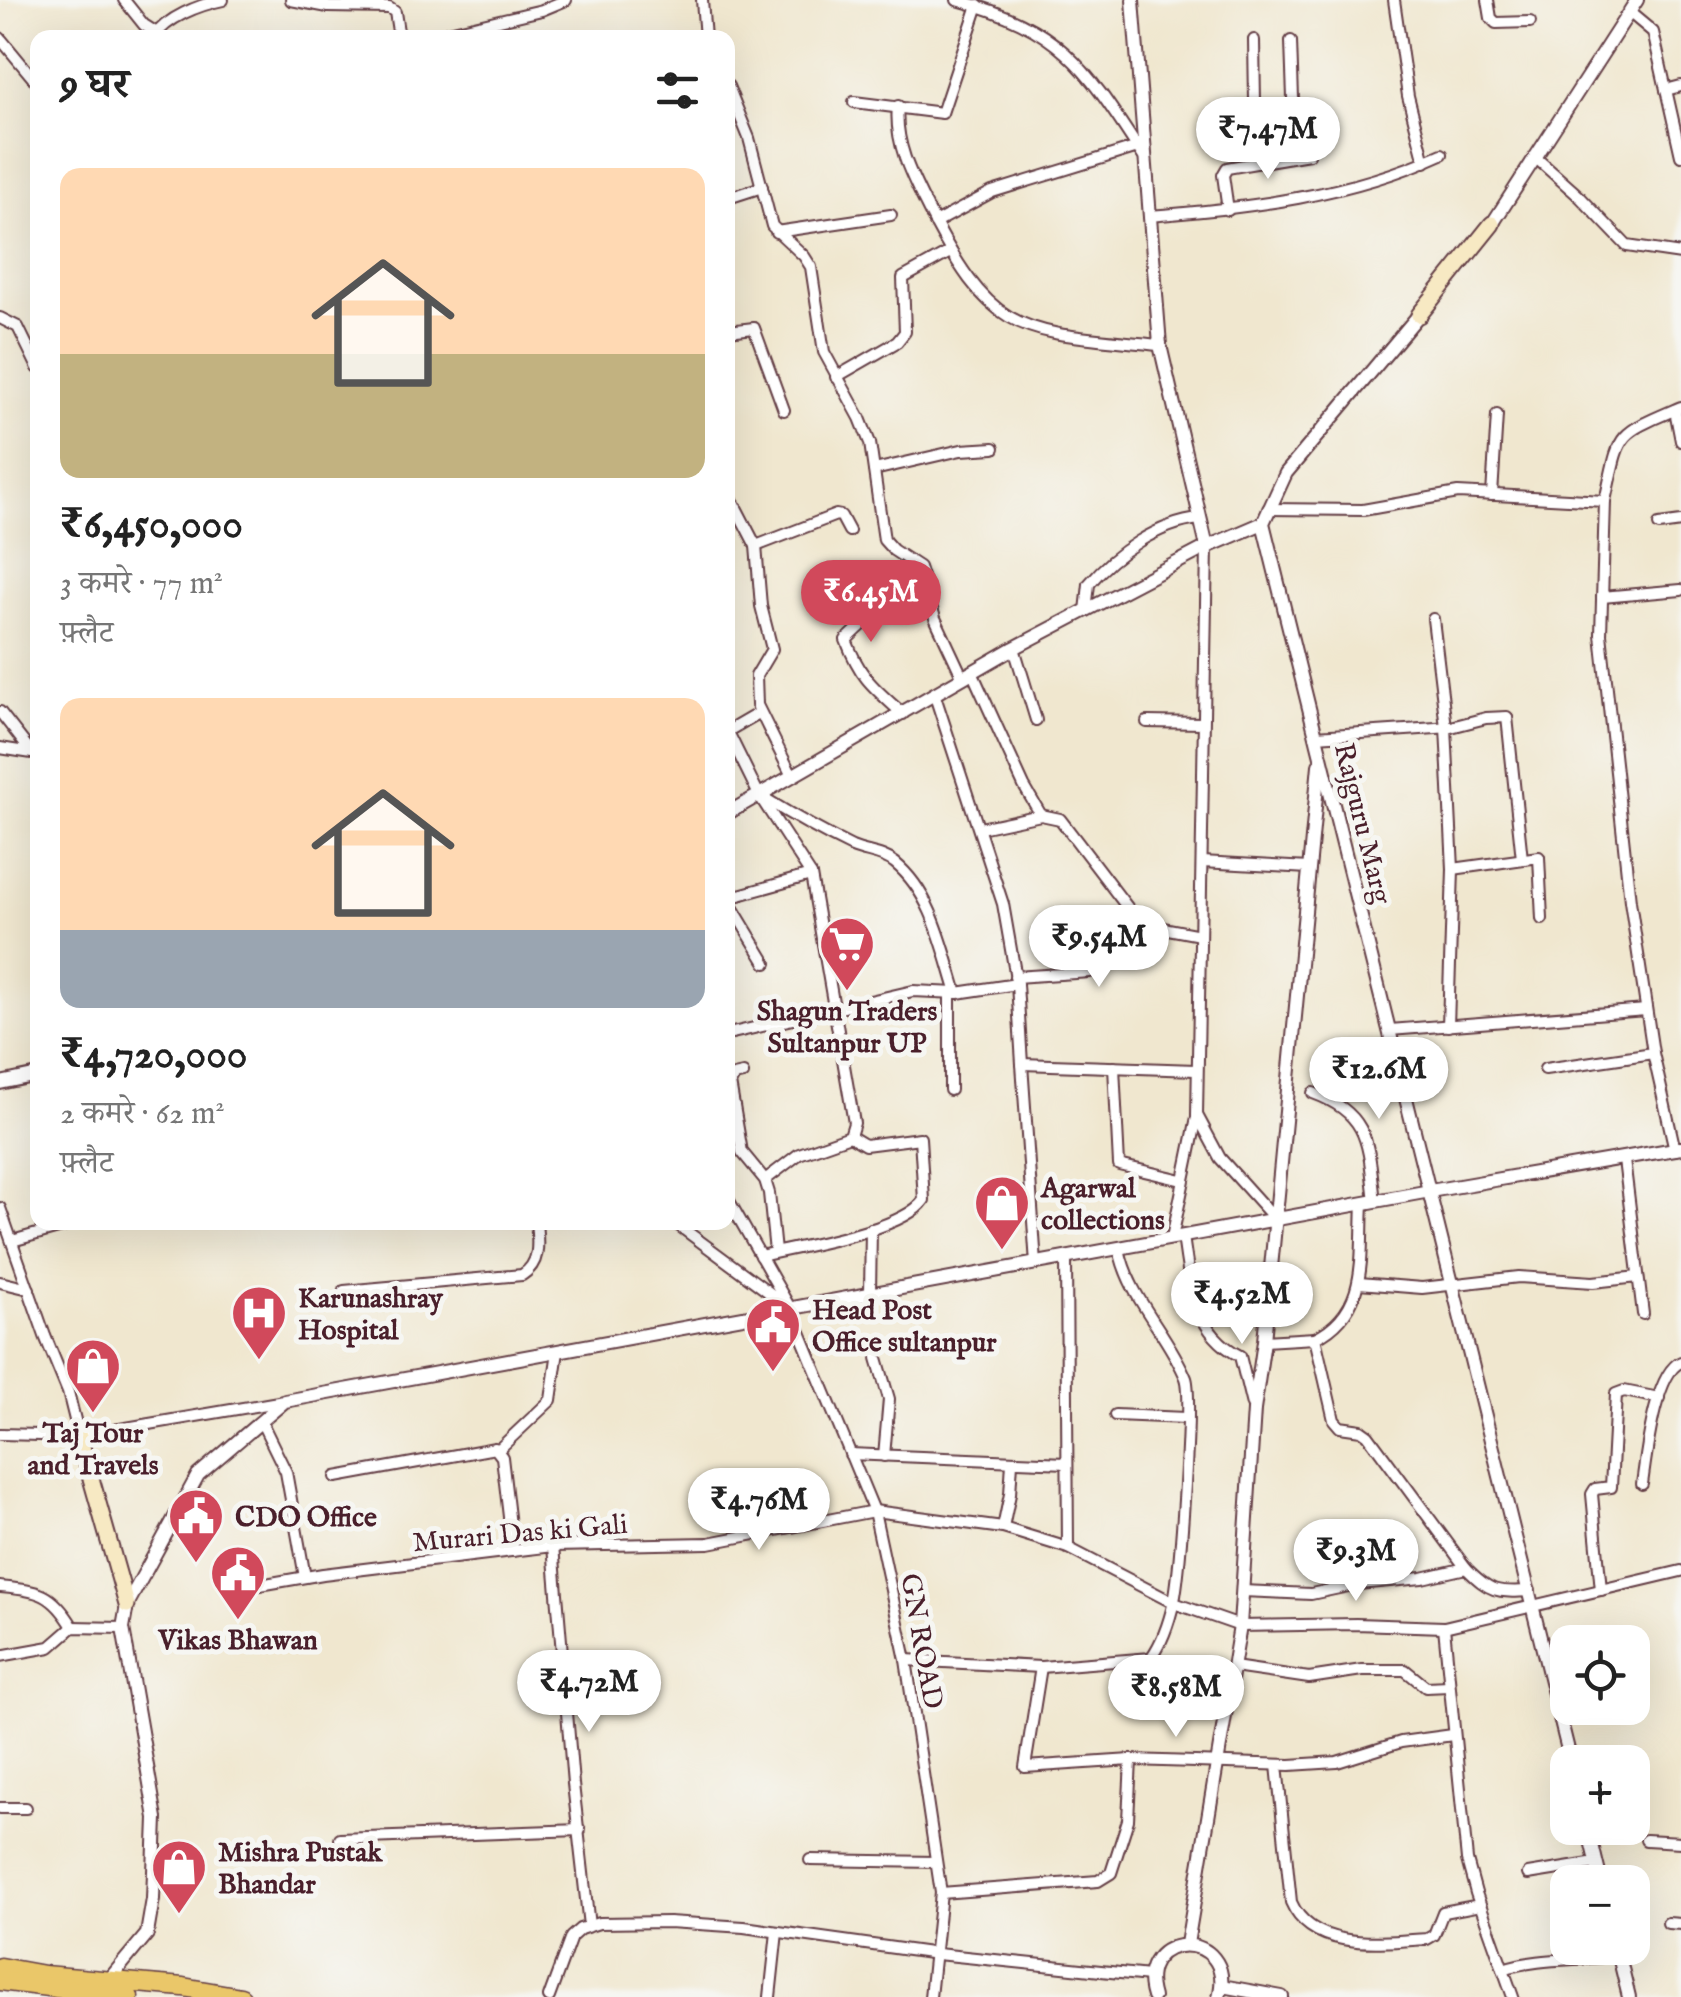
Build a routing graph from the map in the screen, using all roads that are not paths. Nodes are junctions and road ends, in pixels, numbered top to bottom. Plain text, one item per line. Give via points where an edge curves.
1 (124, 0) edge
2 (223, 0) edge
3 (291, 0) edge
4 (566, 0) edge
5 (702, 0) edge
6 (957, 0) edge
7 (1134, 0) edge
8 (1394, 0) edge
9 (1488, 0) edge
10 (978, 6) junction
11 (1633, 6) edge
12 (1530, 22) dead end
13 (149, 30) edge
14 (159, 30) edge
15 (398, 30) edge
16 (457, 30) edge
17 (704, 30) edge
18 (0, 38) edge
19 (1254, 40) dead end
20 (1291, 41) dead end
21 (30, 74) edge
22 (1681, 86) edge
23 (1666, 90) junction
24 (854, 102) dead end
25 (735, 103) edge
26 (898, 106) junction
27 (1141, 152) junction
28 (1309, 154) dead end
29 (1442, 154) dead end
30 (1295, 156) junction
31 (1681, 156) edge
32 (1536, 157) junction
33 (1424, 162) junction
34 (1256, 163) junction
35 (762, 187) junction
36 (735, 196) edge
37 (1228, 210) junction
38 (891, 214) dead end
39 (1149, 216) junction
40 (935, 223) junction
41 (1492, 224) joint
42 (776, 232) junction
43 (950, 252) junction
44 (1681, 254) edge
45 (1419, 315) joint
46 (0, 318) edge
47 (735, 330) edge
48 (1160, 345) junction
49 (30, 352) edge
50 (836, 377) junction
51 (1678, 408) edge
52 (784, 410) dead end
53 (1497, 415) dead end
54 (1681, 441) edge
55 (994, 448) dead end
56 (874, 470) junction
57 (1492, 495) junction
58 (1605, 500) junction
59 (735, 506) edge
60 (1265, 516) junction
61 (1200, 519) junction
62 (1681, 522) edge
63 (1658, 525) dead end
64 (849, 530) dead end
65 (756, 546) junction
66 (1207, 547) junction
67 (849, 580) dead end
68 (1681, 590) edge
69 (1602, 597) junction
70 (1086, 610) junction
71 (1433, 619) dead end
72 (1014, 648) junction
73 (968, 675) junction
74 (935, 696) junction
75 (0, 712) edge
76 (759, 713) junction
77 (903, 714) junction
78 (1036, 720) dead end
79 (1147, 722) dead end
80 (1203, 723) junction
81 (1446, 727) junction
82 (735, 728) edge
83 (1316, 736) junction
84 (735, 746) edge
85 (0, 748) edge
86 (30, 748) edge
87 (1320, 752) junction
88 (30, 753) edge
89 (792, 776) junction
90 (760, 794) junction
91 (735, 809) edge
92 (1041, 815) junction
93 (980, 828) junction
94 (1522, 859) junction
95 (1202, 862) junction
96 (1309, 868) junction
97 (1454, 870) junction
98 (811, 875) junction
99 (735, 897) edge
100 (735, 911) edge
101 (1542, 919) dead end
102 (1141, 921) junction
103 (1200, 936) junction
104 (766, 963) dead end
105 (1016, 980) junction
106 (954, 994) junction
107 (835, 1010) junction
108 (1646, 1010) junction
109 (1448, 1026) junction
110 (1390, 1030) junction
111 (735, 1032) edge
112 (1653, 1053) junction
113 (1022, 1064) junction
114 (1114, 1067) junction
115 (1196, 1070) junction
116 (1545, 1070) dead end
117 (743, 1074) dead end
118 (735, 1076) edge
119 (30, 1077) edge
120 (0, 1083) edge
121 (950, 1090) dead end
122 (1313, 1093) dead end
123 (735, 1112) edge
124 (1197, 1115) junction
125 (850, 1136) junction
126 (1678, 1149) edge
127 (1624, 1160) junction
128 (764, 1180) junction
129 (1182, 1180) junction
130 (1430, 1191) junction
131 (1369, 1202) junction
132 (0, 1208) edge
133 (735, 1211) edge
134 (1275, 1219) junction
135 (871, 1229) junction
136 (53, 1230) edge
137 (536, 1230) edge
138 (685, 1230) edge
139 (1178, 1237) junction
140 (12, 1242) junction
141 (1119, 1248) junction
142 (775, 1252) junction
143 (760, 1256) junction
144 (1066, 1258) junction
145 (1036, 1264) junction
146 (1638, 1277) junction
147 (0, 1282) edge
148 (1359, 1283) junction
149 (1453, 1284) junction
150 (29, 1289) junction
151 (344, 1292) dead end
152 (870, 1294) junction
153 (790, 1308) junction
154 (1642, 1314) dead end
155 (1315, 1338) junction
156 (1264, 1341) junction
157 (558, 1351) junction
158 (877, 1358) dead end
159 (1681, 1362) edge
160 (1659, 1398) junction
161 (285, 1400) junction
162 (1254, 1410) junction
163 (1115, 1415) dead end
164 (1186, 1418) junction
165 (261, 1421) junction
166 (0, 1434) edge
167 (79, 1436) junction
168 (498, 1450) junction
169 (850, 1454) junction
170 (884, 1456) junction
171 (1012, 1462) junction
172 (1068, 1463) junction
173 (336, 1477) dead end
174 (1642, 1484) dead end
175 (874, 1511) junction
176 (1003, 1528) junction
177 (553, 1546) junction
178 (1068, 1548) junction
179 (513, 1550) junction
180 (1466, 1568) junction
181 (1681, 1571) edge
182 (305, 1577) junction
183 (260, 1585) dead end
184 (0, 1587) edge
185 (1601, 1590) junction
186 (1242, 1591) junction
187 (1530, 1591) junction
188 (1174, 1603) junction
189 (127, 1604) junction
190 (1533, 1607) junction
191 (1240, 1626) junction
192 (73, 1627) junction
193 (1444, 1627) junction
194 (123, 1628) junction
195 (0, 1656) edge
196 (906, 1660) junction
197 (1041, 1667) junction
198 (1234, 1668) junction
199 (1449, 1686) junction
200 (1454, 1735) junction
201 (1568, 1745) edge
202 (1131, 1760) junction
203 (1220, 1761) junction
204 (1277, 1765) junction
205 (0, 1808) edge
206 (26, 1808) dead end
207 (580, 1830) junction
208 (340, 1839) dead end
209 (1650, 1840) edge
210 (1681, 1842) edge
211 (1592, 1845) edge
212 (810, 1860) dead end
213 (936, 1862) junction
214 (1596, 1863) joint
215 (1528, 1874) dead end
216 (941, 1894) junction
217 (1480, 1905) junction
218 (1668, 1922) dead end
219 (1681, 1924) edge
220 (589, 1926) junction
221 (776, 1932) junction
222 (1187, 1944) junction
223 (936, 1954) junction
224 (1550, 1961) edge
225 (1621, 1965) edge
226 (0, 1967) edge
227 (1503, 1969) junction
228 (1149, 1976) junction
229 (0, 1981) edge
230 (108, 1981) junction
231 (1221, 1994) edge
232 (128, 1997) edge
233 (241, 1997) edge
234 (549, 1997) edge
235 (770, 1997) edge
236 (930, 1997) edge
237 (1153, 1997) edge
238 (1282, 1997) edge
239 (1513, 1997) edge
240 (1629, 1997) edge

1 - 13 street
2 - 14 street
3 - 15 street via 389,8
4 - 16 street
5 - 17 street
6 - 10 street
7 - 27 street
8 - 33 street
9 - 12 street via 1496,23
10 - 26 street via 946,111
10 - 27 street via 1034,29 1084,68
11 - 23 street via 1653,32
11 - 32 street
18 - 21 street
19 - 34 street
20 - 30 street
22 - 23 street
23 - 31 street
24 - 26 street
25 - 35 street
26 - 40 street via 904,158
27 - 39 street
27 - 40 street via 992,192
28 - 30 street
29 - 33 street
30 - 34 street
32 - 41 street
32 - 44 street via 1627,246
33 - 37 street via 1275,204
34 - 37 street via 1224,171
35 - 36 street
35 - 42 street
37 - 39 street
38 - 42 street
39 - 48 street
40 - 43 street
41 - 45 main road
42 - 50 street via 808,261 824,352
43 - 48 street via 988,304 1033,330
43 - 50 street via 903,278 905,332 897,342
45 - 60 street via 1286,473
46 - 49 street via 18,327
47 - 52 street via 754,328
48 - 61 street
50 - 56 street via 860,418
51 - 54 street
51 - 58 street via 1630,429 1618,443
53 - 57 street
55 - 56 street
56 - 73 street via 884,540 919,567 936,618
57 - 58 street
57 - 60 street via 1458,493 1363,510
58 - 69 street
59 - 65 street
60 - 66 street
60 - 83 street, Rajguru Marg
61 - 66 street
61 - 70 street via 1174,524 1124,553 1088,584
62 - 63 street
64 - 65 street via 836,514
65 - 76 street via 772,649 756,676
66 - 70 street
66 - 80 street
67 - 77 street via 861,626 846,640 856,668
68 - 69 street
69 - 108 street
70 - 72 street
71 - 81 street
72 - 73 street
72 - 78 street
73 - 74 street
73 - 92 street
74 - 77 street
74 - 93 street
75 - 86 street
76 - 82 street
76 - 89 street
77 - 89 street
79 - 80 street
80 - 95 street
81 - 83 street
81 - 94 street via 1498,716 1509,720
81 - 97 street
83 - 87 street, Rajguru Marg
84 - 90 street
85 - 88 street
87 - 96 street
87 - 110 street, Rajguru Marg
89 - 90 street
90 - 91 street
90 - 98 street
90 - 106 street via 806,824 899,866 928,905
92 - 93 street
92 - 102 street via 1060,819
93 - 105 street
94 - 97 street
94 - 101 street via 1541,860
95 - 96 street
95 - 103 street
96 - 134 street
97 - 109 street
98 - 99 street
98 - 107 street
100 - 104 street
102 - 103 street
102 - 105 street via 1104,967
103 - 115 street
105 - 106 street
105 - 113 street
106 - 107 street via 913,991
106 - 121 street
107 - 111 street
107 - 125 street via 854,1124
108 - 109 street
108 - 112 street
109 - 110 street
110 - 130 street, Rajguru Marg
112 - 116 street
112 - 126 street
113 - 114 street
113 - 145 street
114 - 115 street
114 - 129 street via 1119,1165
115 - 124 street
117 - 118 street
119 - 120 street
122 - 131 street via 1338,1102 1359,1126 1369,1153
123 - 128 street via 742,1152
124 - 129 street
124 - 134 street via 1220,1158
125 - 128 street via 799,1154
125 - 135 street via 865,1145 916,1136 922,1142 924,1200
126 - 127 street
127 - 130 street
127 - 146 street
128 - 142 street
129 - 139 street
130 - 131 street
130 - 149 street, Rajguru Marg
131 - 134 street
131 - 148 street
132 - 140 street
133 - 143 street, GN ROAD
134 - 139 street
134 - 156 street
135 - 142 street
135 - 152 street
136 - 140 street
137 - 151 street via 537,1258 522,1275
138 - 153 street
139 - 141 street
139 - 162 street via 1197,1312 1223,1346 1240,1356
140 - 150 street
141 - 144 street
141 - 164 street via 1126,1278 1185,1375
142 - 143 street
143 - 153 street, GN ROAD
144 - 145 street
144 - 172 street
145 - 152 street
146 - 149 street
146 - 154 street
147 - 150 street
148 - 149 street
148 - 155 street via 1347,1313
149 - 187 street, Rajguru Marg
150 - 167 street
152 - 153 street
153 - 157 street
153 - 169 street, GN ROAD
155 - 156 street
155 - 180 street via 1334,1420 1368,1434
156 - 162 street
157 - 161 street
157 - 168 street via 551,1400
158 - 170 street via 888,1399
159 - 160 street via 1669,1370
160 - 174 street
160 - 185 street via 1616,1394 1611,1486 1592,1494
161 - 165 street
161 - 167 street
162 - 186 street
163 - 164 street
164 - 188 street
165 - 182 street via 286,1472
165 - 189 street via 198,1475
166 - 167 street
167 - 189 main road
168 - 173 street
168 - 179 street
169 - 170 street
169 - 175 street, GN ROAD
170 - 171 street
171 - 172 street
171 - 176 street
172 - 178 street
175 - 176 street, Murari Das ki Gali
175 - 177 street, Murari Das ki Gali via 709,1542
175 - 196 street, GN ROAD
176 - 178 street, Murari Das ki Gali
177 - 179 street, Murari Das ki Gali
177 - 207 street
178 - 188 street, Murari Das ki Gali
179 - 182 street, Murari Das ki Gali
180 - 186 street via 1311,1594
180 - 187 street via 1485,1587
181 - 185 street
182 - 183 street, Murari Das ki Gali
184 - 192 street via 51,1597
185 - 190 street
186 - 191 street
187 - 190 street, Rajguru Marg
188 - 191 street, Murari Das ki Gali
188 - 197 street via 1151,1658
189 - 194 street
190 - 193 street
190 - 201 street, Rajguru Marg
191 - 193 street
191 - 198 street
192 - 194 street
192 - 195 street via 50,1647
193 - 199 street
194 - 230 street via 154,1804 153,1899 147,1934
196 - 197 street
196 - 213 street, GN ROAD
197 - 202 street via 1025,1767
198 - 199 street via 1309,1678 1405,1670 1426,1687
198 - 203 street
199 - 200 street
200 - 204 street via 1401,1742 1348,1760
200 - 217 street via 1462,1829
202 - 203 street
202 - 216 street via 1128,1820 1110,1873 1098,1881
203 - 204 street
203 - 222 street
204 - 217 street via 1290,1902 1310,1928 1331,1937 1428,1939 1443,1912
205 - 206 street
207 - 208 street
207 - 220 street
209 - 210 street
211 - 214 street
212 - 213 street
213 - 216 street, GN ROAD
214 - 215 street
216 - 223 street, GN ROAD
217 - 227 street
218 - 219 street
220 - 221 street via 670,1922
220 - 234 street via 571,1938
221 - 223 street
221 - 235 street
222 - 228 street via 1170,1948
222 - 231 street via 1216,1961
223 - 228 street
223 - 236 street, GN ROAD
224 - 227 street
225 - 240 street
226 - 230 main road
227 - 239 street
228 - 237 street
229 - 232 main road
230 - 233 main road
231 - 238 street

